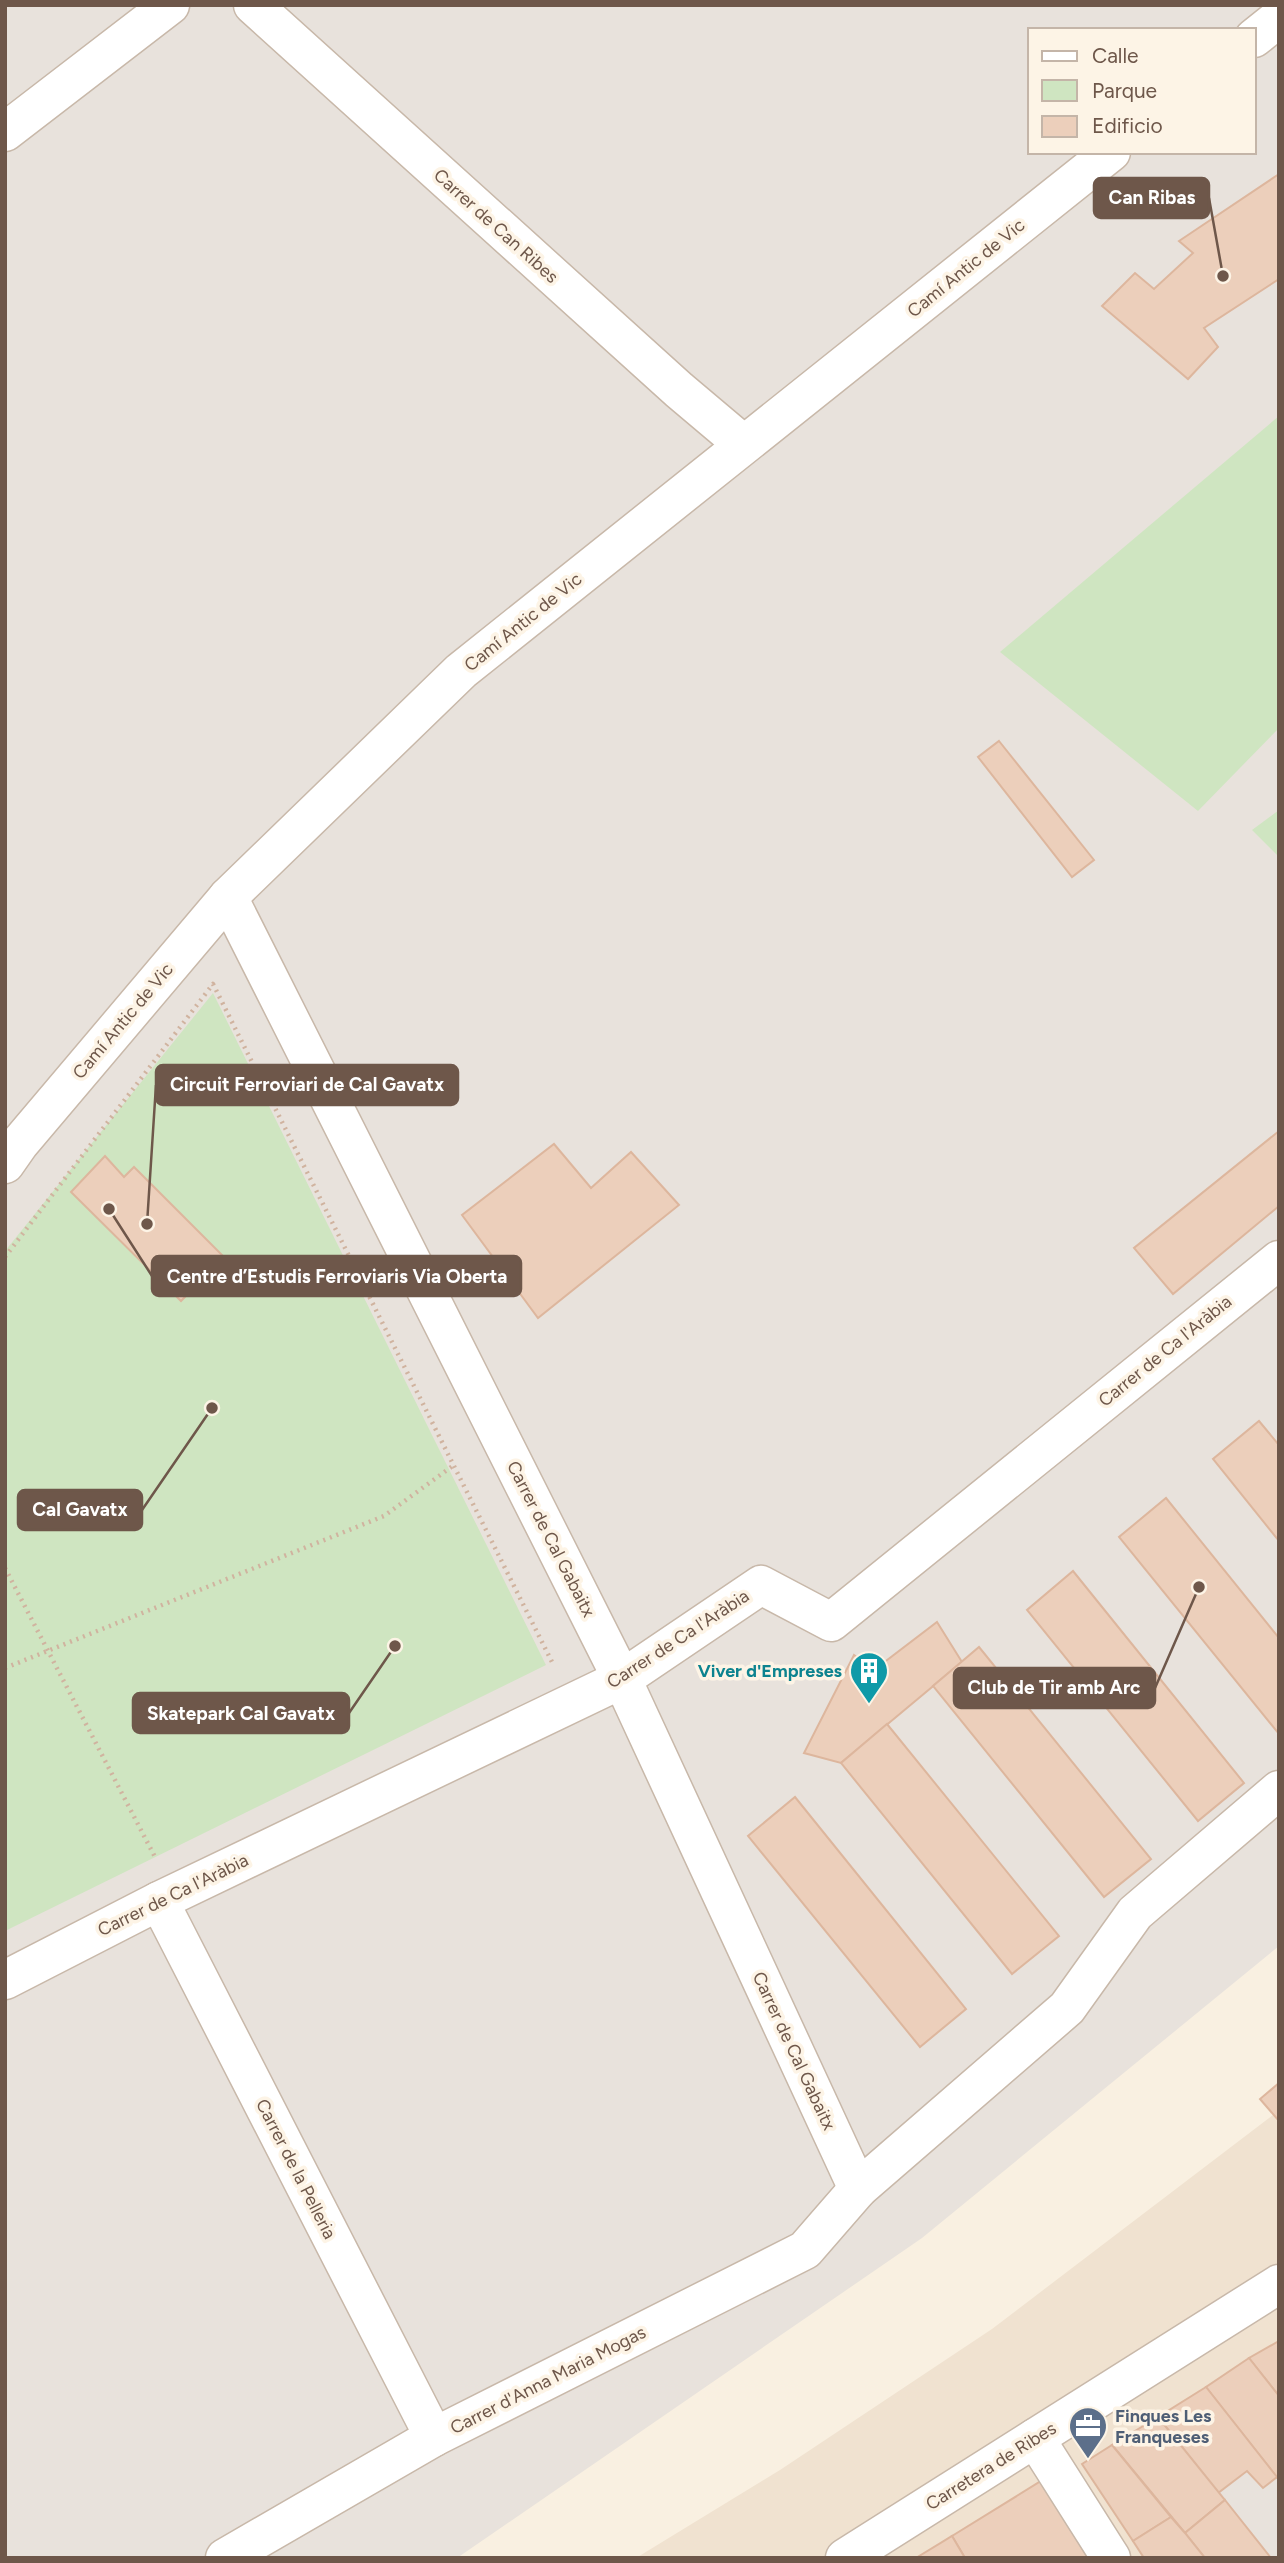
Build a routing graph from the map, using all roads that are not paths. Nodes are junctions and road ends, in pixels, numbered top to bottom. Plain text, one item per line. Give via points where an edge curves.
1 (170, 5) edge
2 (253, 5) edge
3 (1279, 18) edge
4 (1256, 36) edge
5 (5, 132) edge
6 (1108, 154) edge
7 (743, 444) junction
8 (228, 897) junction
9 (5, 1164) edge
10 (1279, 1260) edge
11 (622, 1679) junction
12 (1279, 1790) edge
13 (159, 1884) junction
14 (5, 1980) edge
15 (858, 2189) junction
16 (1279, 2284) edge
17 (434, 2437) junction
18 (1035, 2438) junction
19 (225, 2558) edge
20 (845, 2558) edge
21 (1111, 2558) edge

1 - 5 street
2 - 7 street, Carrer de Can Ribes
3 - 4 street
6 - 7 street, Camí Antic de Vic
7 - 8 street, Camí Antic de Vic via 461,671
8 - 9 street, Camí Antic de Vic
8 - 11 street, Carrer de Cal Gabaitx
10 - 11 street, Carrer de Ca l'Aràbia via 831,1622 761,1585
11 - 13 street, Carrer de Ca l'Aràbia
11 - 15 street, Carrer de Cal Gabaitx
12 - 15 street, Carrer d'Anna Maria Mogas via 1135,1913 1067,2008
13 - 14 street, Carrer de Ca l'Aràbia
13 - 17 street, Carrer de la Pelleria
15 - 17 street, Carrer d'Anna Maria Mogas via 805,2250
16 - 18 street, Carretera de Ribes
17 - 19 street, Carrer d'Anna Maria Mogas
18 - 20 street, Carretera de Ribes
18 - 21 street

